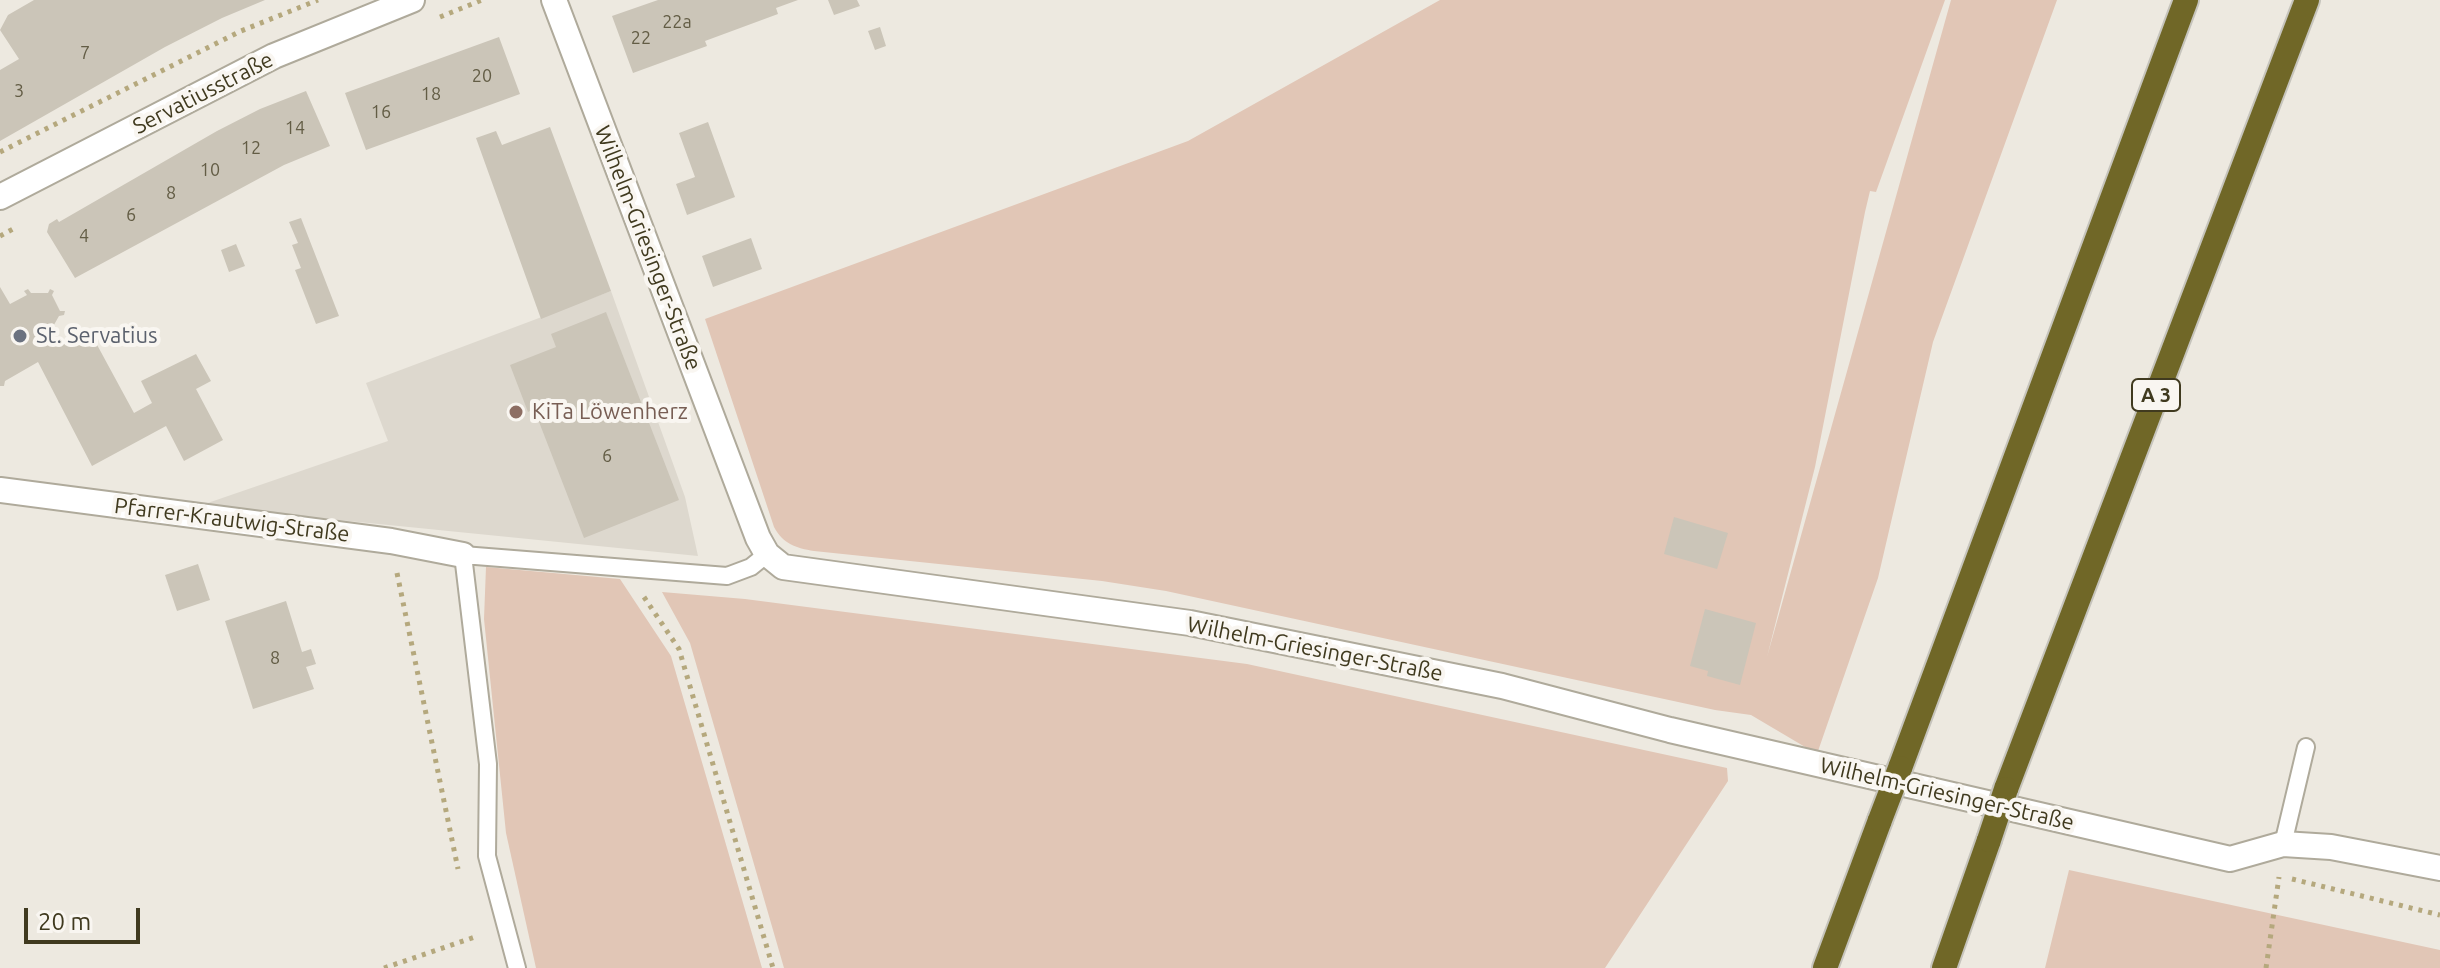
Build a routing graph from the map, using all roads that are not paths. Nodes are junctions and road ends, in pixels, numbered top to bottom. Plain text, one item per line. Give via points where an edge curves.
1 (412, 0) edge
2 (554, 0) edge
3 (2186, 0) edge
4 (2307, 0) edge
5 (0, 197) edge
6 (0, 490) edge
7 (767, 554) junction
8 (463, 555) junction
9 (2306, 747) dead end
10 (2283, 844) junction
11 (2440, 868) edge
12 (517, 968) edge
13 (1825, 968) edge
14 (1944, 968) edge

1 - 5 street, Servatiusstraße via 274,56
2 - 7 street, Wilhelm-Griesinger-Straße
3 - 13 highway, bridge
4 - 14 highway, A 3, bridge via 2006,789
6 - 8 street, Pfarrer-Krautwig-Straße
7 - 8 lane via 727,576
7 - 10 street, Wilhelm-Griesinger-Straße via 783,567 1190,623 1502,686 2230,859
8 - 12 lane via 488,764 487,856
9 - 10 lane
10 - 11 street, Wilhelm-Griesinger-Straße via 2331,847

